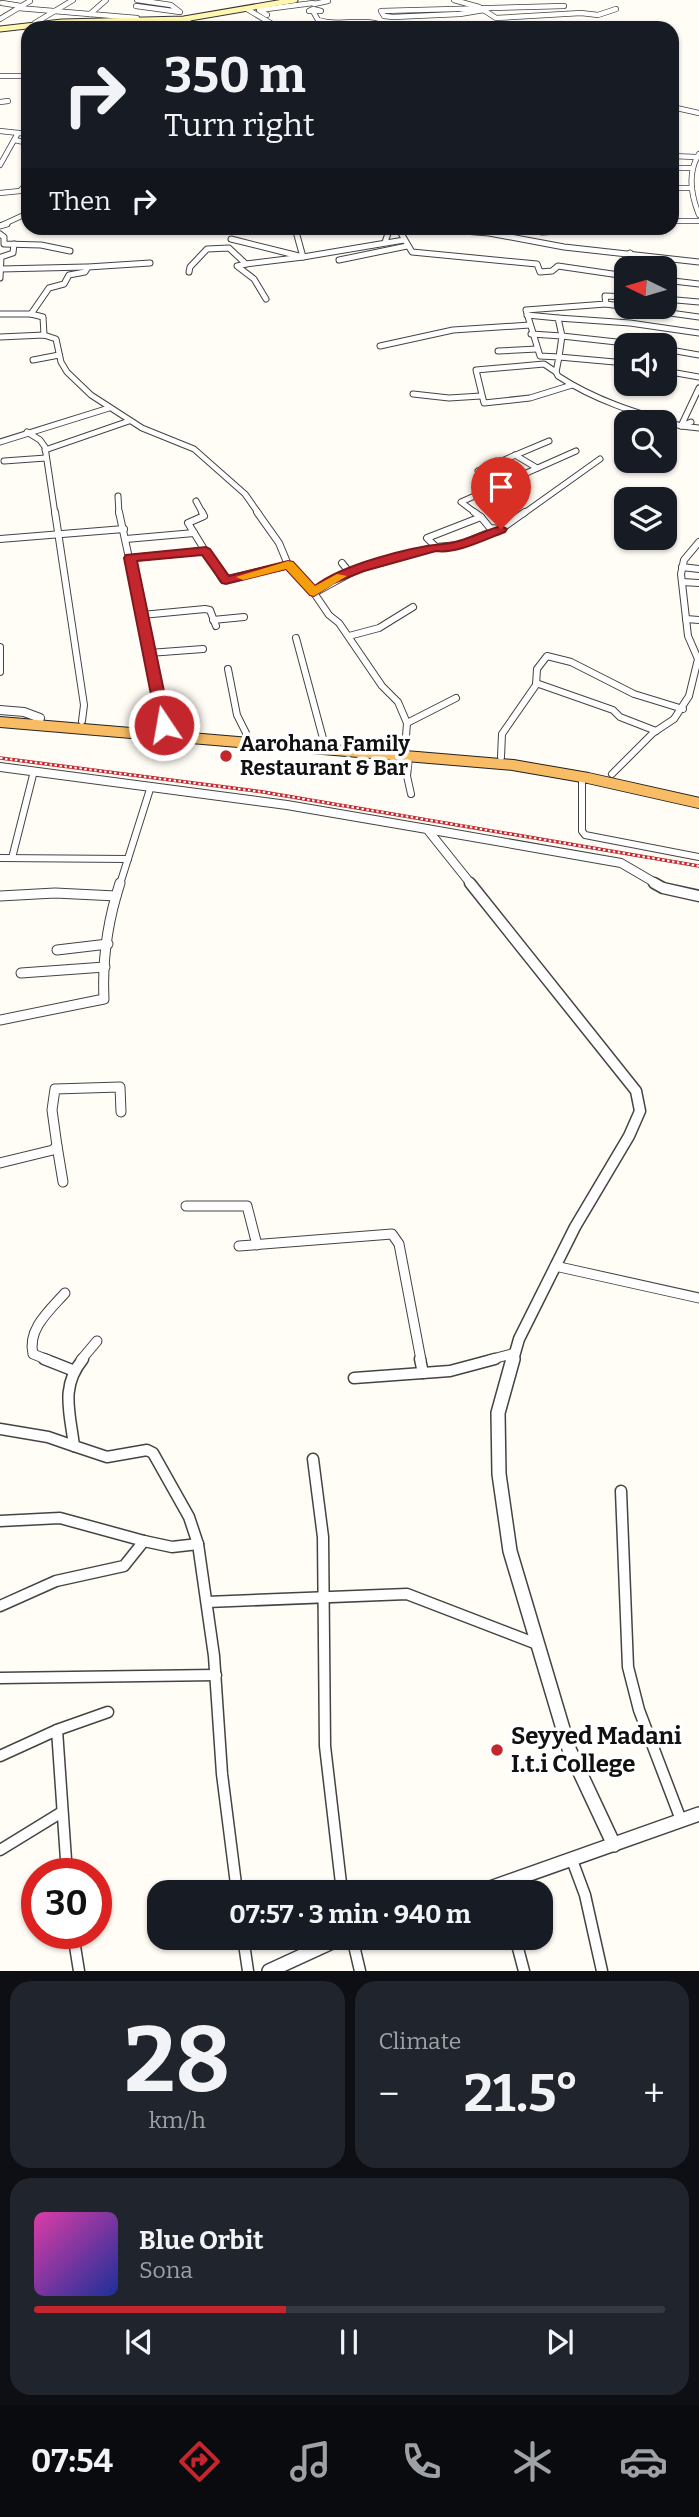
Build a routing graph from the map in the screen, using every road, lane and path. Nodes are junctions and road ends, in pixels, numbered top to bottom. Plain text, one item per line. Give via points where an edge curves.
1 (73, 0) edge
2 (106, 0) edge
3 (137, 0) edge
4 (285, 0) edge
5 (295, 0) edge
6 (454, 0) edge
7 (30, 1) edge
8 (328, 1) edge
9 (2, 3) dead end
10 (271, 4) junction
11 (136, 6) dead end
12 (313, 6) edge
13 (564, 6) dead end
14 (19, 7) junction
15 (479, 7) junction
16 (0, 9) edge
17 (247, 9) junction
18 (257, 9) junction
19 (616, 9) dead end
20 (484, 10) junction
21 (12, 11) junction
22 (53, 11) junction
23 (90, 14) junction
24 (267, 15) dead end
25 (172, 16) junction
26 (0, 19) edge
27 (147, 19) junction
28 (184, 19) junction
29 (42, 21) edge
30 (111, 21) edge
31 (113, 21) edge
32 (187, 21) edge
33 (267, 21) edge
34 (321, 21) edge
35 (21, 26) edge
36 (0, 28) edge
37 (0, 76) edge
38 (21, 76) edge
39 (8, 101) dead end
40 (0, 102) edge
41 (699, 104) edge
42 (679, 108) edge
43 (688, 109) junction
44 (699, 113) edge
45 (0, 131) edge
46 (18, 133) junction
47 (21, 133) edge
48 (15, 140) junction
49 (21, 141) edge
50 (698, 155) edge
51 (679, 156) edge
52 (0, 165) edge
53 (679, 167) edge
54 (691, 168) junction
55 (692, 181) junction
56 (699, 181) edge
57 (679, 188) edge
58 (692, 188) junction
59 (20, 191) edge
60 (0, 193) edge
61 (699, 215) edge
62 (21, 217) edge
63 (17, 220) junction
64 (21, 220) edge
65 (679, 221) edge
66 (699, 221) edge
67 (0, 226) edge
68 (0, 234) edge
69 (297, 235) edge
70 (388, 235) edge
71 (402, 235) edge
72 (502, 235) edge
73 (542, 235) edge
74 (231, 239) dead end
75 (404, 240) junction
76 (241, 241) junction
77 (385, 242) junction
78 (546, 242) junction
79 (15, 244) junction
80 (407, 246) junction
81 (229, 248) junction
82 (70, 251) dead end
83 (630, 253) junction
84 (629, 256) edge
85 (303, 257) junction
86 (338, 260) dead end
87 (699, 262) edge
88 (150, 263) dead end
89 (246, 264) junction
90 (88, 267) junction
91 (1, 269) edge
92 (189, 272) dead end
93 (614, 274) edge
94 (0, 278) edge
95 (677, 282) edge
96 (699, 284) edge
97 (614, 296) edge
98 (266, 299) dead end
99 (677, 300) edge
100 (699, 302) edge
101 (606, 304) junction
102 (0, 314) edge
103 (31, 314) junction
104 (527, 315) junction
105 (699, 317) edge
106 (558, 318) junction
107 (530, 325) junction
108 (699, 333) edge
109 (531, 334) junction
110 (44, 335) junction
111 (562, 336) junction
112 (0, 337) edge
113 (614, 342) edge
114 (380, 346) dead end
115 (537, 349) junction
116 (498, 351) dead end
117 (677, 351) edge
118 (59, 355) junction
119 (699, 355) edge
120 (559, 357) junction
121 (33, 360) dead end
122 (614, 362) edge
123 (556, 372) junction
124 (677, 373) edge
125 (699, 377) edge
126 (572, 385) junction
127 (699, 388) edge
128 (413, 394) dead end
129 (481, 396) junction
130 (109, 408) junction
131 (130, 421) junction
132 (691, 422) dead end
133 (681, 426) junction
134 (699, 428) edge
135 (27, 432) junction
136 (549, 441) dead end
137 (0, 442) edge
138 (45, 450) junction
139 (576, 451) dead end
140 (515, 455) junction
141 (46, 458) junction
142 (600, 460) dead end
143 (4, 461) dead end
144 (537, 468) junction
145 (478, 471) dead end
146 (118, 496) dead end
147 (196, 501) dead end
148 (481, 517) junction
149 (124, 528) junction
150 (496, 530) junction
151 (194, 533) junction
152 (57, 534) junction
153 (0, 539) edge
154 (126, 540) junction
155 (699, 542) edge
156 (436, 547) junction
157 (206, 551) junction
158 (130, 558) junction
159 (342, 564) dead end
160 (288, 565) junction
161 (682, 567) junction
162 (699, 569) edge
163 (350, 573) junction
164 (682, 582) junction
165 (699, 583) edge
166 (314, 593) junction
167 (414, 607) dead end
168 (142, 615) junction
169 (244, 617) dead end
170 (686, 619) junction
171 (699, 620) edge
172 (349, 636) junction
173 (296, 638) dead end
174 (0, 647) edge
175 (203, 649) dead end
176 (149, 653) junction
177 (228, 669) dead end
178 (0, 672) edge
179 (536, 682) junction
180 (695, 682) edge
181 (456, 698) dead end
182 (683, 709) junction
183 (0, 712) edge
184 (39, 721) junction
185 (82, 721) junction
186 (0, 722) edge
187 (407, 723) junction
188 (163, 728) junction
189 (656, 731) junction
190 (247, 736) junction
191 (324, 742) junction
192 (407, 753) junction
193 (501, 757) junction
194 (0, 767) edge
195 (34, 771) junction
196 (612, 774) junction
197 (582, 777) junction
198 (151, 786) junction
199 (411, 794) dead end
200 (699, 795) edge
201 (699, 803) edge
202 (427, 830) junction
203 (699, 857) edge
204 (0, 858) edge
205 (12, 858) junction
206 (128, 859) junction
207 (0, 896) edge
208 (116, 896) junction
209 (699, 896) edge
210 (107, 944) junction
211 (57, 950) dead end
212 (105, 967) junction
213 (22, 973) dead end
214 (0, 1020) edge
215 (121, 1112) dead end
216 (57, 1146) junction
217 (0, 1163) edge
218 (62, 1182) dead end
219 (186, 1206) dead end
220 (257, 1245) junction
221 (239, 1246) dead end
222 (555, 1266) junction
223 (65, 1293) dead end
224 (699, 1298) edge
225 (97, 1341) dead end
226 (515, 1353) junction
227 (72, 1370) junction
228 (424, 1373) junction
229 (354, 1378) dead end
230 (0, 1429) edge
231 (74, 1446) junction
232 (313, 1459) dead end
233 (621, 1491) dead end
234 (0, 1521) edge
235 (144, 1541) junction
236 (198, 1544) junction
237 (321, 1599) junction
238 (207, 1602) junction
239 (0, 1606) edge
240 (539, 1645) junction
241 (216, 1675) junction
242 (0, 1678) edge
243 (108, 1712) dead end
244 (57, 1730) junction
245 (0, 1756) edge
246 (62, 1812) junction
247 (699, 1814) edge
248 (681, 1820) junction
249 (614, 1845) junction
250 (0, 1850) edge
251 (66, 1858) edge
252 (572, 1860) junction
253 (235, 1880) edge
254 (341, 1880) edge
255 (521, 1880) edge
256 (75, 1949) edge
257 (245, 1950) edge
258 (315, 1950) edge
259 (355, 1950) edge
260 (518, 1950) edge
261 (79, 1971) edge
262 (248, 1971) edge
263 (269, 1971) edge
264 (360, 1971) edge
265 (524, 1971) edge
266 (602, 1971) edge

1 - 22 street
2 - 23 street
3 - 25 street via 171,5 180,12
4 - 10 main road
5 - 10 main road
6 - 15 street
7 - 14 street
8 - 12 street
9 - 14 street
10 - 18 main road
10 - 25 main road
11 - 25 street
12 - 18 street
12 - 34 street
13 - 15 street
14 - 21 street
14 - 22 street
15 - 20 street
15 - 20 street via 382,11 393,17
16 - 21 street
17 - 18 main road
17 - 28 main road
17 - 33 street
18 - 24 street
19 - 20 street via 592,15 500,18
21 - 26 street
22 - 23 street
22 - 29 street
23 - 27 street
25 - 27 main road
27 - 30 main road
28 - 31 main road
28 - 32 street
35 - 36 main road
37 - 38 street
39 - 40 street
41 - 43 street
42 - 43 street
43 - 44 street
45 - 46 street
46 - 47 street
46 - 48 street
48 - 49 street
48 - 52 street
50 - 51 street
50 - 54 street
53 - 54 street
54 - 55 street
55 - 56 street
55 - 58 street
57 - 58 street
58 - 61 street
59 - 60 street
62 - 63 street
63 - 64 street
63 - 67 street
65 - 66 street
68 - 79 street via 4,244
69 - 85 street
70 - 77 street
71 - 75 street
72 - 78 street
73 - 78 street
74 - 76 street
75 - 77 street
75 - 80 street
76 - 81 street
76 - 85 street
77 - 85 street
78 - 83 street
79 - 82 street
79 - 91 street via 13,253 1,257
80 - 86 street
80 - 93 street via 412,252 538,265 540,272 559,266
81 - 89 street
81 - 92 street via 207,249
83 - 84 street
83 - 87 street
85 - 89 street
88 - 90 street
89 - 98 street via 237,266 259,285
90 - 91 street
90 - 103 street via 69,275 64,284 49,288
91 - 94 street
95 - 96 street
97 - 101 street via 605,296
99 - 100 street
101 - 104 street via 526,310
101 - 105 street
102 - 103 street
103 - 110 street via 44,319
104 - 106 street
104 - 107 street
106 - 108 street
106 - 111 street
107 - 109 street
107 - 114 street via 453,330
109 - 111 street
109 - 115 street
110 - 112 street
110 - 118 street via 56,339
111 - 113 street
111 - 120 street
115 - 116 street
115 - 120 street via 540,356
117 - 119 street
118 - 121 street
118 - 130 street via 67,372
120 - 122 street
120 - 123 street
123 - 126 street
123 - 129 street via 544,364 477,370
124 - 125 street
126 - 129 street via 510,401 484,403
126 - 133 street via 615,406
127 - 133 street
128 - 129 street
130 - 131 street
130 - 135 street
131 - 138 street
131 - 160 street via 213,464 245,494 279,543
132 - 133 street
133 - 134 street
135 - 137 street
135 - 138 street via 43,442
136 - 140 street
138 - 141 street
139 - 144 street
140 - 144 street
140 - 145 street
141 - 143 street
141 - 152 street
142 - 150 street
144 - 148 street via 461,502
146 - 149 street
147 - 151 street via 204,516 189,521
148 - 150 street
148 - 156 street via 427,538
149 - 152 street
149 - 154 street
150 - 156 street
151 - 154 street
151 - 157 street
152 - 153 street
152 - 185 street via 84,705
154 - 158 street
155 - 161 street
156 - 163 street
157 - 158 street
157 - 160 street via 225,580
158 - 168 street
159 - 163 street
160 - 166 street
161 - 162 street
161 - 164 street
163 - 166 street via 330,580
164 - 165 street
164 - 170 street
166 - 172 street
167 - 172 street via 379,628
168 - 169 street via 205,609 210,610 214,623
168 - 176 street
170 - 171 street
170 - 180 street via 698,659
172 - 187 street via 398,702
173 - 191 street
174 - 178 street
175 - 176 street
176 - 188 street
177 - 190 street via 237,715
179 - 182 street via 537,668 547,656 571,662 634,694
179 - 189 street
179 - 193 street via 502,734
180 - 182 street
181 - 187 street
182 - 189 street
183 - 184 highway
184 - 185 highway
184 - 186 highway
184 - 192 highway
185 - 188 highway
187 - 192 street
188 - 190 highway
189 - 196 street
190 - 191 highway
191 - 192 highway
192 - 193 highway
192 - 197 highway
192 - 199 street
193 - 196 highway
194 - 195 street
195 - 198 street
195 - 205 street
196 - 200 highway
197 - 201 highway
197 - 203 street via 585,835
198 - 202 street
198 - 206 street
202 - 209 street via 621,863 663,888
202 - 222 street via 636,1091 640,1111 629,1136
204 - 205 street
205 - 206 street
206 - 208 street
207 - 208 street
208 - 210 street
210 - 211 street
210 - 212 street
212 - 213 street
212 - 214 street via 104,999
215 - 216 street via 120,1087 55,1089 52,1125
216 - 217 street
216 - 218 street
219 - 220 street via 247,1206
220 - 221 street
220 - 228 street via 392,1234 399,1244
222 - 224 street
222 - 226 street
223 - 227 street via 31,1337 30,1348 33,1354
225 - 227 street
226 - 228 street via 450,1371
226 - 240 street via 498,1413 499,1474 510,1551
227 - 231 street via 68,1389
228 - 229 street
230 - 231 street
231 - 236 street via 107,1457 147,1450 153,1453 189,1517
232 - 237 street via 323,1537
233 - 248 street via 628,1667 639,1710
234 - 235 street via 60,1518
235 - 236 street via 172,1547
235 - 239 street via 124,1566 56,1581
236 - 238 street
237 - 238 street
237 - 240 street via 407,1594
237 - 254 street via 325,1746
238 - 241 street
240 - 249 street via 569,1749
241 - 242 street
241 - 253 street
243 - 244 street
244 - 245 street
244 - 246 street
246 - 250 street
246 - 251 street
247 - 248 street
248 - 249 street
249 - 252 street
252 - 255 street
252 - 266 street via 586,1895
256 - 261 street
257 - 262 street
258 - 263 street
259 - 264 street
260 - 265 street

